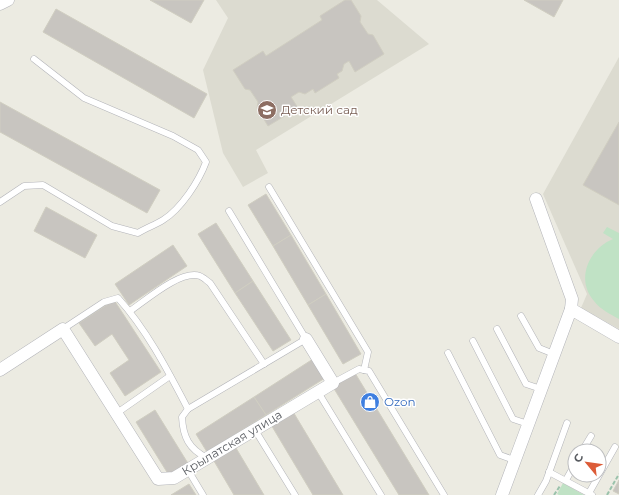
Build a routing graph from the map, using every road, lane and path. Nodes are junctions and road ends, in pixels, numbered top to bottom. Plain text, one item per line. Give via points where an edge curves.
1 (8, 0) edge
2 (0, 4) edge
3 (34, 59) dead end
4 (269, 188) dead end
5 (536, 199) dead end
6 (0, 202) edge
7 (228, 211) dead end
8 (571, 309) junction
9 (130, 311) junction
10 (521, 316) dead end
11 (63, 329) junction
12 (497, 329) dead end
13 (619, 337) edge
14 (306, 339) junction
15 (473, 341) dead end
16 (448, 354) dead end
17 (554, 354) junction
18 (264, 364) junction
19 (0, 370) edge
20 (364, 370) junction
21 (170, 376) junction
22 (333, 383) junction
23 (541, 389) junction
24 (318, 392) junction
25 (188, 409) junction
26 (116, 413) junction
27 (567, 423) dead end
28 (528, 424) junction
29 (255, 430) junction
30 (591, 436) dead end
31 (587, 443) edge
32 (615, 448) dead end
33 (207, 458) junction
34 (514, 460) junction
35 (188, 470) junction
36 (550, 472) junction
37 (619, 474) edge
38 (566, 480) joint
39 (590, 494) edge
40 (203, 495) edge
41 (295, 495) edge
42 (381, 495) edge
43 (444, 495) edge
44 (502, 495) edge
45 (538, 495) edge
46 (607, 495) edge

1 - 2 street
3 - 6 lane via 84,98 173,136 198,150 206,162 201,176 182,202 165,219 138,233 112,226 44,185 24,186
4 - 20 lane via 368,352
5 - 8 street via 572,299
7 - 14 lane
8 - 13 street
8 - 17 street
9 - 11 lane via 118,298 110,299
9 - 18 lane via 178,279 189,275 200,276 210,283
9 - 21 lane
10 - 17 lane via 539,348
11 - 19 street
11 - 26 street, Крылатская улица
12 - 23 lane via 526,384
14 - 18 lane
14 - 22 street
15 - 28 lane via 513,418
16 - 34 lane via 500,455
17 - 23 street
18 - 25 lane
20 - 22 lane via 359,369
20 - 43 lane via 369,371
21 - 25 lane
21 - 26 lane
22 - 24 street, Крылатская улица
23 - 28 street
24 - 29 street, Крылатская улица
24 - 42 lane
25 - 33 lane via 182,417 185,434 194,452
26 - 35 street, Крылатская улица via 158,478 174,478
27 - 36 lane
28 - 34 street
29 - 33 street, Крылатская улица
29 - 41 lane
30 - 31 lane
32 - 39 lane
33 - 35 street, Крылатская улица
34 - 44 street
35 - 40 lane
36 - 38 lane
36 - 45 lane
37 - 46 path
38 - 39 lane

